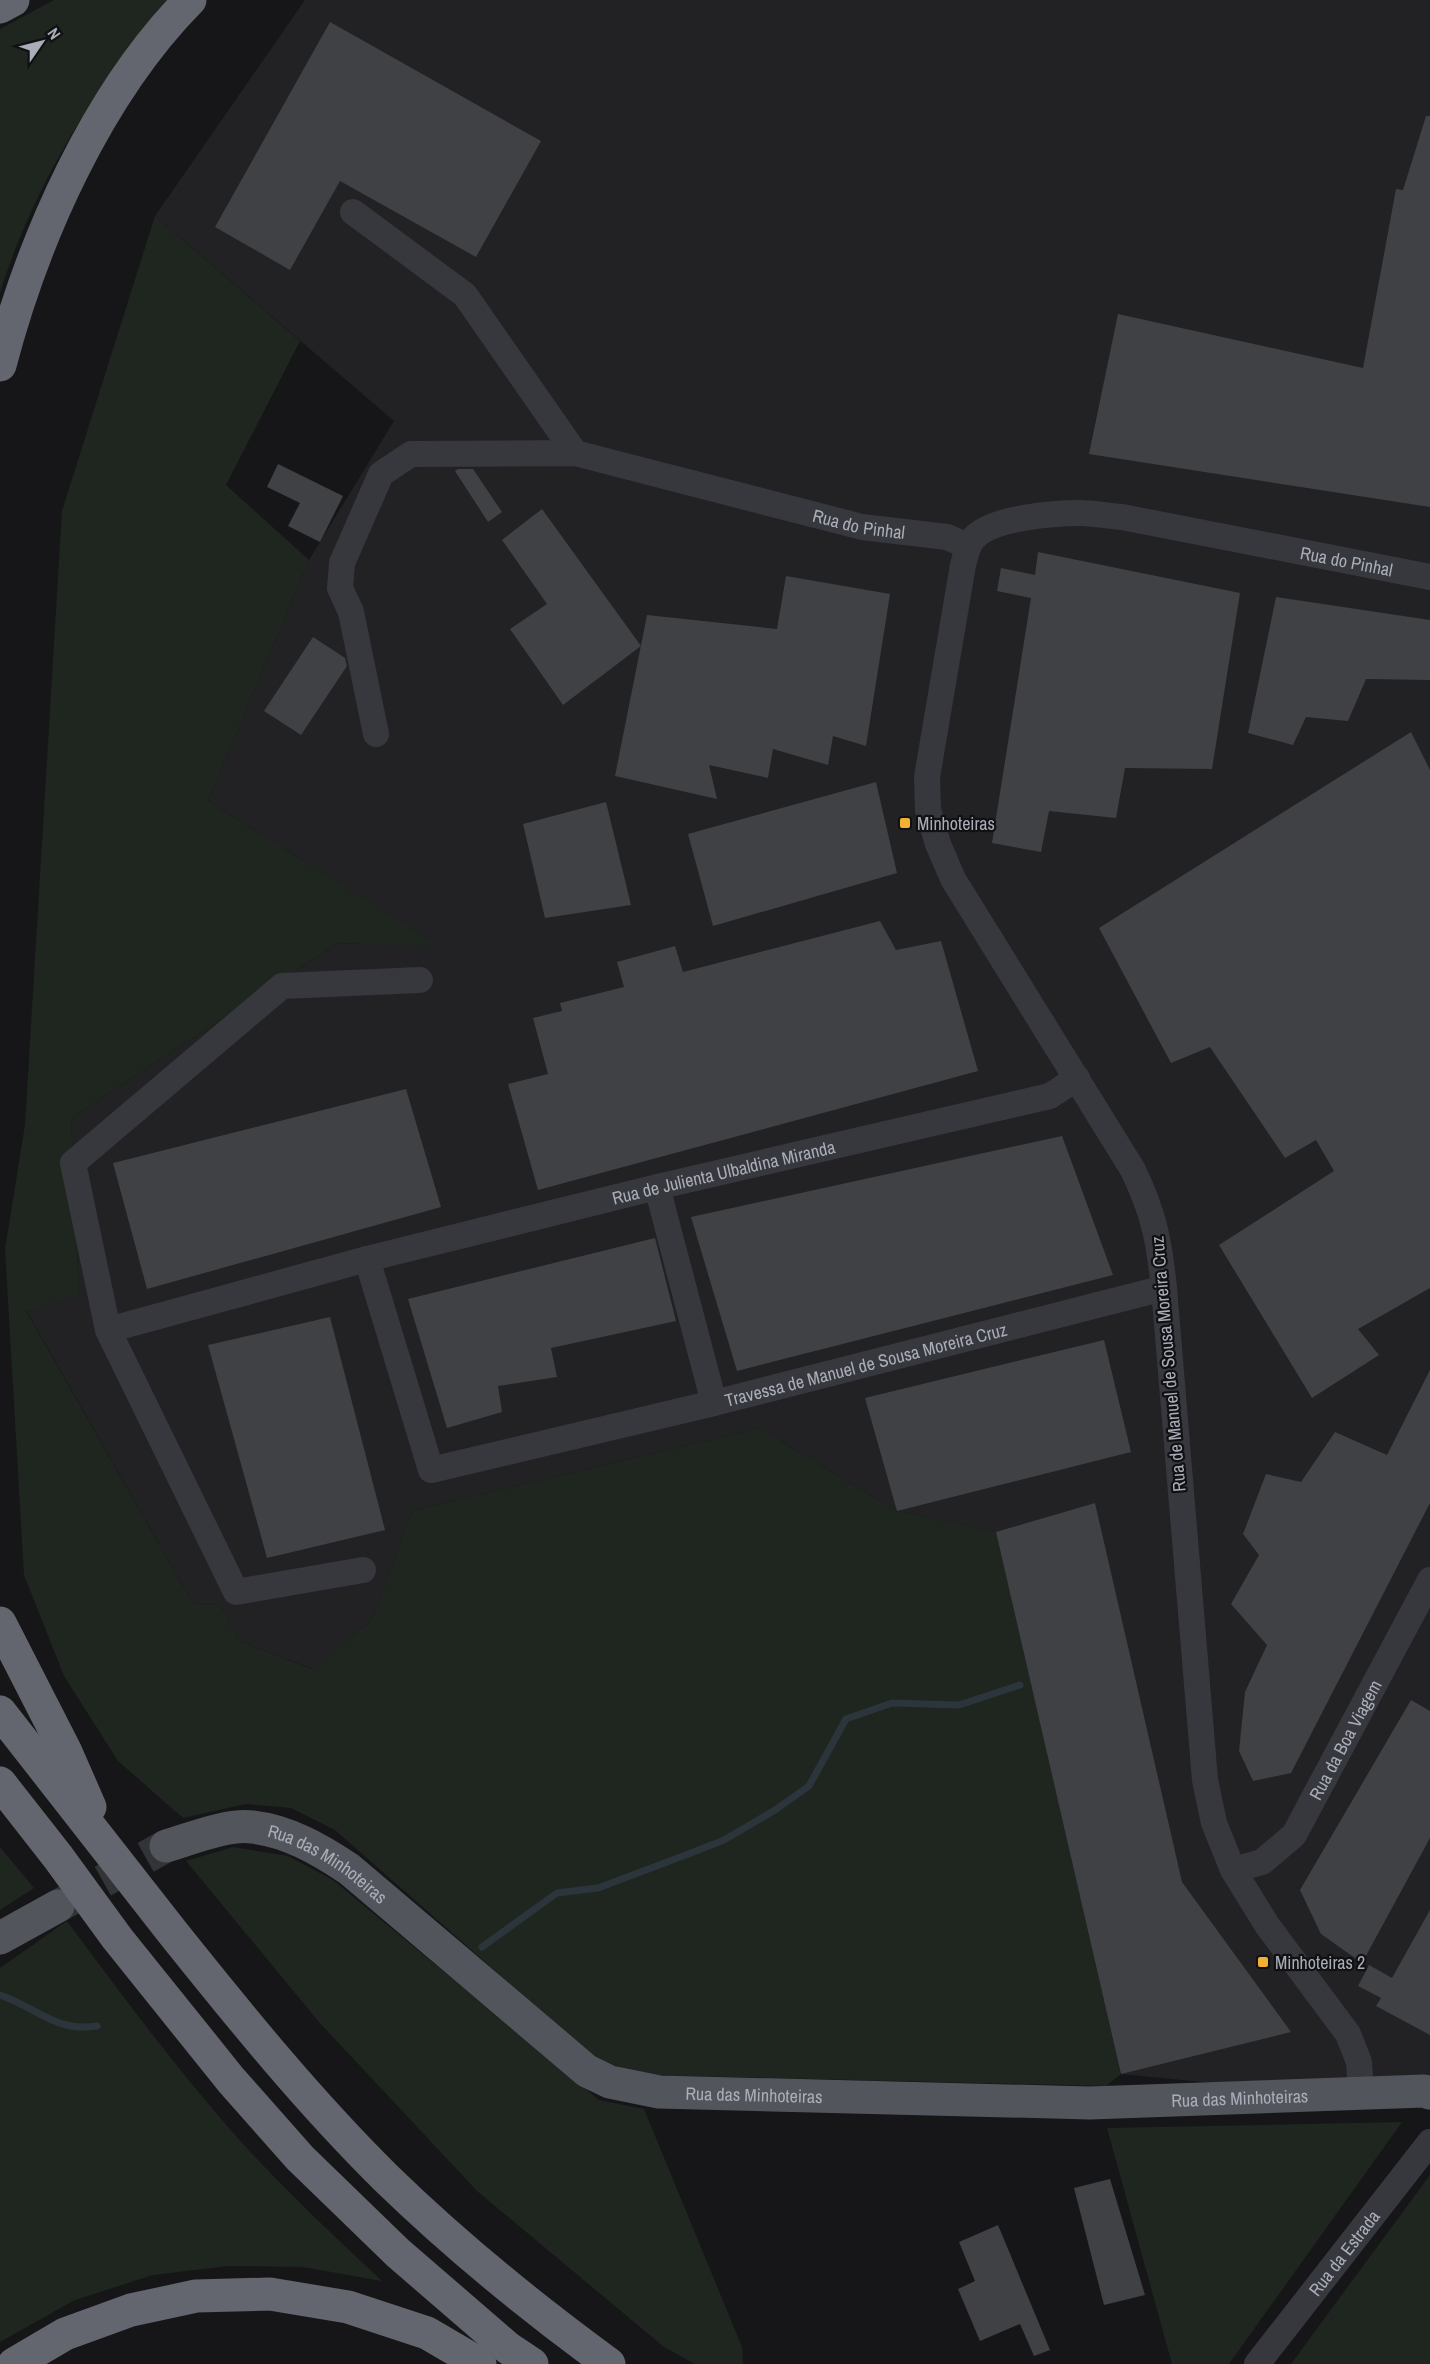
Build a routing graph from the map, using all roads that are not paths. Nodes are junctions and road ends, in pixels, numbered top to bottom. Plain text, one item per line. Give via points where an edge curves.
1 (13, 0) edge
2 (190, 0) edge
3 (0, 7) edge
4 (353, 212) dead end
5 (0, 365) edge
6 (575, 453) junction
7 (968, 546) junction
8 (1430, 577) edge
9 (376, 734) dead end
10 (420, 980) dead end
11 (1077, 1078) junction
12 (657, 1187) junction
13 (367, 1259) junction
14 (1164, 1288) junction
15 (108, 1330) junction
16 (714, 1403) junction
17 (363, 1570) dead end
18 (1430, 1580) edge
19 (0, 1623) edge
20 (0, 1712) edge
21 (0, 1783) edge
22 (166, 1846) tunnel mouth
23 (112, 1855) junction
24 (1233, 1869) junction
25 (58, 1906) tunnel mouth
26 (0, 1938) edge
27 (1430, 2093) edge
28 (1361, 2094) junction
29 (1430, 2142) edge
30 (14, 2364) edge
31 (480, 2364) edge
32 (532, 2364) edge
33 (609, 2364) edge
34 (1257, 2364) edge

1 - 3 highway
2 - 5 highway via 126,80 79,158 41,239
4 - 6 street via 465,296
6 - 7 street, Rua do Pinhal via 862,527 948,537
6 - 9 street, Rua do Pinhal via 411,454 381,474 342,562 340,588 351,612
7 - 8 street, Rua do Pinhal via 981,532 1004,521 1080,513
7 - 11 street, Rua de Manuel de Sousa Moreira Cruz via 927,777 928,810 953,879
10 - 15 street via 282,986 73,1163
11 - 12 street, Rua de Julienta Ulbaldina Miranda via 1050,1096
11 - 14 street, Rua de Manuel de Sousa Moreira Cruz via 1149,1203
12 - 13 street, Rua de Julienta Ulbaldina Miranda
12 - 16 street, Travessa de Manuel de Sousa Moreira Cruz
13 - 15 street, Rua de Julienta Ulbaldina Miranda
13 - 16 street via 431,1470
14 - 16 street, Travessa de Manuel de Sousa Moreira Cruz
14 - 24 street, Rua de Manuel de Sousa Moreira Cruz via 1205,1780 1214,1823
15 - 17 street via 236,1592
18 - 24 street, Rua da Boa Viagem via 1294,1835 1262,1862
19 - 23 highway via 66,1752
20 - 23 highway
21 - 32 highway via 124,1947 231,2080 300,2158 398,2253
22 - 28 main road, Rua das Minhoteiras via 208,1833 250,1827 293,1837 319,1849 348,1869 587,2071 609,2082 659,2092 1090,2103
23 - 33 highway via 270,2052 386,2178 502,2283
24 - 28 street, Rua de Manuel de Sousa Moreira Cruz via 1267,1925 1348,2034 1359,2062
25 - 26 main road
27 - 28 main road, Rua das Minhoteiras
29 - 34 street, Rua da Estrada
30 - 31 highway via 65,2334 131,2310 196,2296 270,2294 348,2307 416,2329

